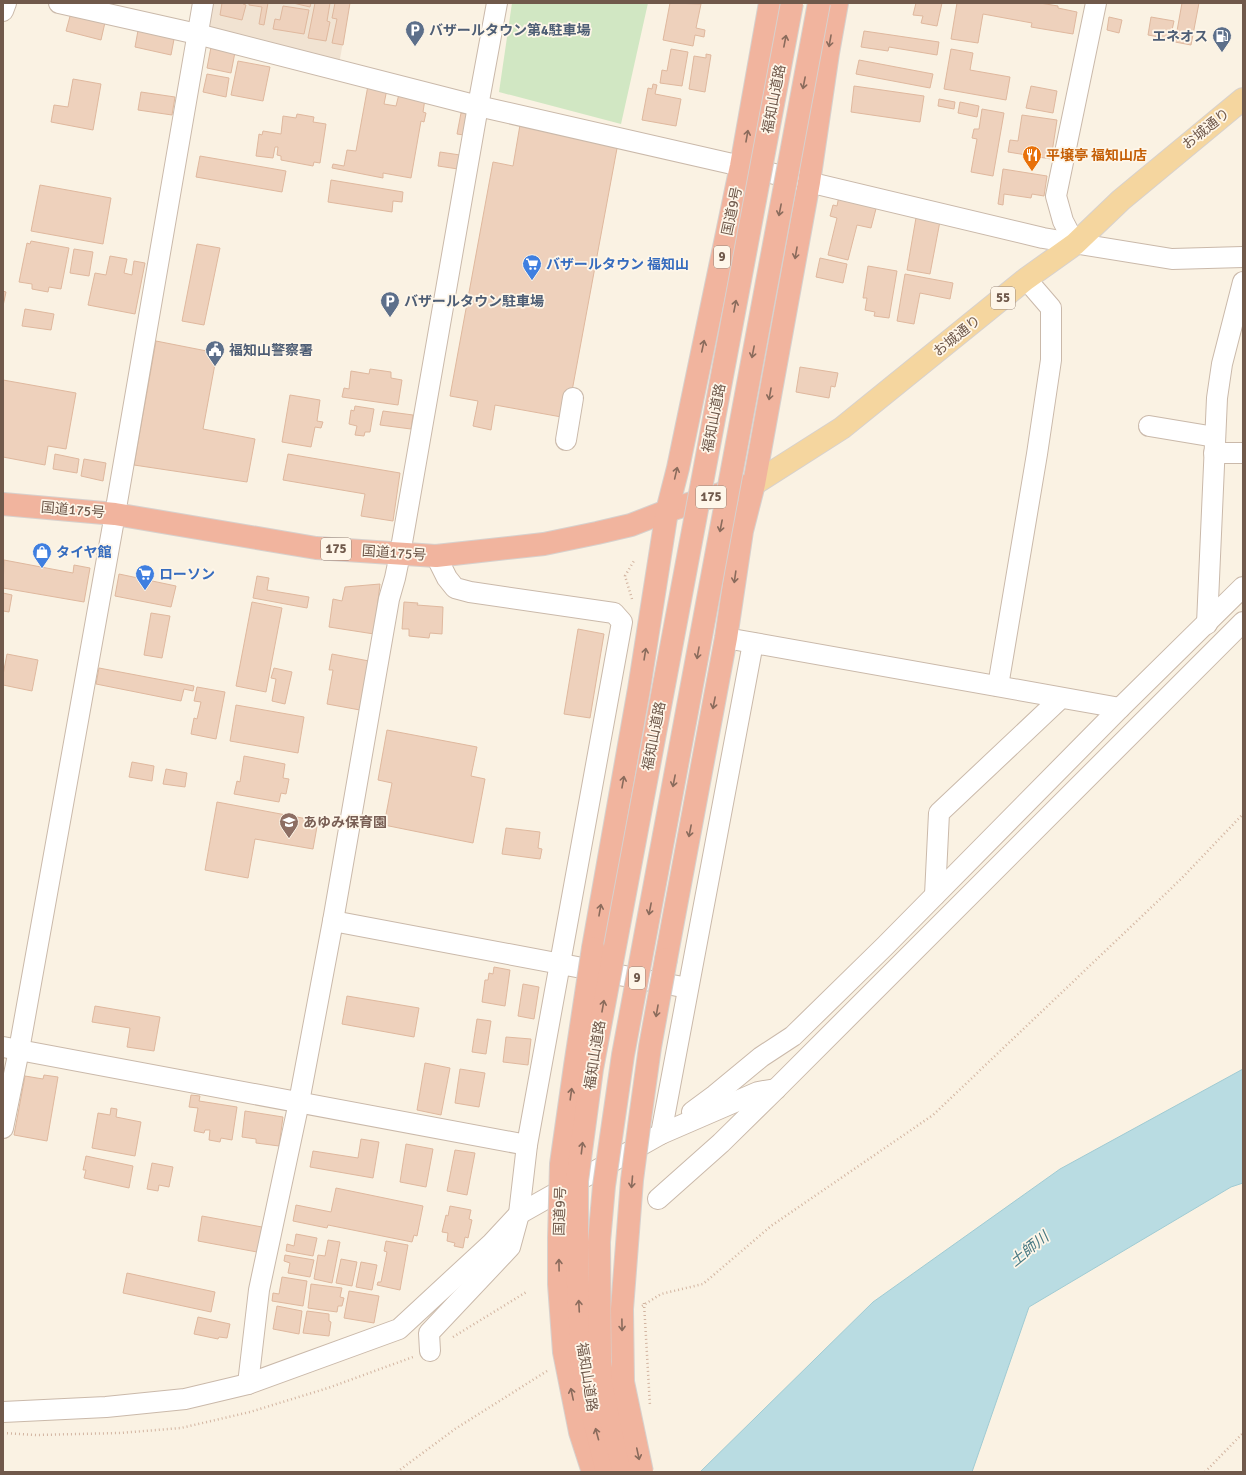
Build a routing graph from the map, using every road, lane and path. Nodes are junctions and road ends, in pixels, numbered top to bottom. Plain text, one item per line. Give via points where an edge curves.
1 (6, 3) edge
2 (59, 3) edge
3 (203, 3) edge
4 (497, 3) edge
5 (770, 3) edge
6 (792, 3) edge
7 (819, 3) edge
8 (837, 3) edge
9 (1096, 3) edge
10 (3, 11) edge
11 (197, 34) junction
12 (1243, 99) edge
13 (478, 106) junction
14 (741, 166) junction
15 (808, 182) junction
16 (1076, 244) junction
17 (1243, 257) edge
18 (1026, 279) junction
19 (1243, 282) edge
20 (573, 398) dead end
21 (1149, 426) dead end
22 (566, 440) dead end
23 (1214, 445) junction
24 (1243, 453) edge
25 (754, 484) junction
26 (3, 504) edge
27 (667, 511) junction
28 (115, 514) junction
29 (400, 554) junction
30 (436, 556) junction
31 (1243, 587) edge
32 (1243, 622) edge
33 (1207, 624) junction
34 (726, 638) junction
35 (753, 642) junction
36 (998, 686) junction
37 (1061, 698) junction
38 (1120, 708) junction
39 (1243, 814) edge
40 (935, 895) junction
41 (333, 921) junction
42 (559, 964) junction
43 (688, 988) junction
44 (11, 1048) edge
45 (776, 1089) junction
46 (299, 1102) junction
47 (3, 1128) edge
48 (661, 1134) junction
49 (527, 1145) junction
50 (658, 1199) dead end
51 (519, 1214) junction
52 (662, 1294) dead end
53 (644, 1301) dead end
54 (430, 1351) dead end
55 (542, 1374) dead end
56 (248, 1384) junction
57 (650, 1409) dead end
58 (3, 1412) edge
59 (1243, 1433) edge
60 (397, 1472) edge
61 (593, 1472) edge
62 (607, 1472) edge
63 (624, 1472) edge
64 (642, 1472) edge
65 (1206, 1472) edge

1 - 10 street
2 - 11 street
3 - 11 street
4 - 13 street
14 -> 5 highway, 国道9号 / 9
62 -> 6 highway, 福知山道路 / 9, bridge via 582,1363 576,1266 577,1181 592,1069
7 -> 63 highway, 福知山道路 / 9, bridge via 622,1054 604,1186 599,1242 600,1363 610,1418
8 -> 15 highway, 9
9 - 16 street via 1056,196 1062,221
11 - 13 street
11 - 28 street
12 - 16 main road, お城通り / 55 via 1121,200
13 - 14 street
13 - 29 street
14 - 15 street
27 -> 14 highway, 国道9号 / 9
15 - 16 street
15 -> 25 highway, 9
16 - 17 street via 1172,259
16 - 18 main road, お城通り / 55
18 - 25 main road, お城通り / 55 via 842,428
18 - 36 street via 1051,308 1051,360
19 - 23 street via 1222,364 1216,398
20 - 22 street
21 - 23 street
23 - 24 street
23 - 33 street
25 - 27 highway, 国道175号 / 175
25 -> 34 highway, 9 via 742,532
26 - 28 highway, 国道175号 / 175
27 - 30 highway, 国道175号 / 175 via 631,525 544,544
61 -> 27 highway, 国道9号 / 9, bridge via 580,1432 564,1352 559,1284 561,1164 593,948 639,689
28 - 29 highway, 国道175号 / 175 via 316,548
28 - 44 street
29 - 30 highway, 国道175号 / 175
29 - 41 street via 389,599
30 - 42 street via 455,588 614,613 622,622
31 - 33 street
32 - 45 street
33 - 38 street
34 - 35 street
34 -> 64 highway, 9, bridge via 650,1047 632,1180 622,1309 624,1382
35 - 36 street
35 - 43 street
36 - 37 street
37 - 38 street
37 - 40 street via 939,813
38 - 40 street
39 - 52 path via 1181,879 933,1115 771,1226 703,1284
40 - 48 street via 793,1036
41 - 42 street
41 - 46 street
42 - 43 street
42 - 49 street
43 - 48 street
44 - 46 street
44 - 47 street
45 - 48 street via 758,1092
45 - 50 street
46 - 49 street
46 - 56 street via 259,1290
48 - 51 street
49 - 51 street
51 - 54 street via 510,1247 429,1333
51 - 56 street via 492,1243 399,1329
53 - 57 path, bridge
55 - 60 path via 455,1429
56 - 58 street via 185,1399 106,1407
59 - 65 path

